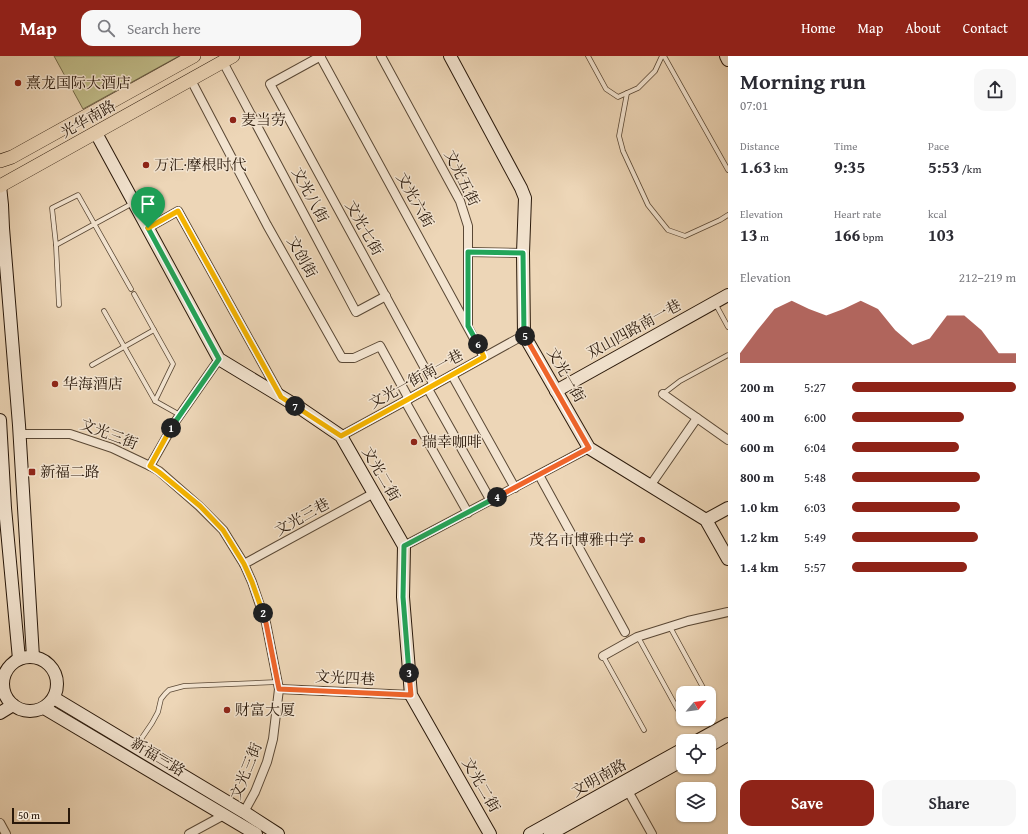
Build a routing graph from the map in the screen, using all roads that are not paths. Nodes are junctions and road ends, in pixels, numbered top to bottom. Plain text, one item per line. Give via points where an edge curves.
1 (194, 56) edge
2 (320, 56) edge
3 (381, 56) edge
4 (450, 56) edge
5 (588, 56) edge
6 (663, 56) edge
7 (726, 56) edge
8 (228, 59) edge
9 (728, 60) edge
10 (191, 80) junction
11 (627, 93) junction
12 (96, 133) junction
13 (0, 161) edge
14 (728, 170) edge
15 (0, 186) edge
16 (134, 202) junction
17 (728, 215) edge
18 (94, 224) junction
19 (148, 228) junction
20 (56, 245) junction
21 (468, 252) junction
22 (523, 253) junction
23 (131, 289) dead end
24 (134, 294) dead end
25 (728, 295) edge
26 (386, 296) junction
27 (715, 302) junction
28 (59, 305) dead end
29 (104, 311) dead end
30 (468, 326) junction
31 (728, 327) edge
32 (154, 330) junction
33 (524, 334) junction
34 (125, 347) junction
35 (728, 355) edge
36 (484, 357) junction
37 (219, 359) junction
38 (92, 365) dead end
39 (452, 375) junction
40 (431, 387) junction
41 (556, 391) junction
42 (663, 394) joint
43 (281, 397) junction
44 (407, 400) junction
45 (155, 401) junction
46 (180, 415) junction
47 (697, 418) junction
48 (0, 420) edge
49 (19, 434) junction
50 (341, 436) junction
51 (728, 440) edge
52 (589, 448) junction
53 (150, 466) junction
54 (538, 475) junction
55 (650, 486) junction
56 (515, 488) junction
57 (374, 494) junction
58 (491, 501) junction
59 (3, 508) edge
60 (728, 508) edge
61 (468, 513) junction
62 (706, 520) junction
63 (404, 546) junction
64 (728, 559) edge
65 (244, 564) junction
66 (728, 612) edge
67 (670, 627) junction
68 (625, 632) dead end
69 (638, 637) junction
70 (603, 656) joint
71 (33, 657) junction
72 (19, 659) junction
73 (278, 686) junction
74 (702, 686) edge
75 (1, 690) edge
76 (411, 695) junction
77 (54, 698) junction
78 (13, 705) junction
79 (676, 706) edge
80 (44, 708) junction
81 (0, 712) edge
82 (728, 724) edge
83 (644, 730) dead end
84 (710, 734) edge
85 (728, 736) edge
86 (716, 742) edge
87 (135, 747) junction
88 (676, 753) edge
89 (676, 764) edge
90 (628, 791) junction
91 (244, 812) junction
92 (224, 815) junction
93 (1, 825) edge
94 (6, 834) edge
95 (188, 834) edge
96 (256, 834) edge
97 (278, 834) edge
98 (490, 834) edge
99 (530, 834) edge
100 (550, 834) edge
101 (652, 834) edge

1 - 13 main road, 光华南路 via 12,157
2 - 26 street, 文光七街 via 270,84
2 - 30 street, 文光六街
3 - 21 street, 文光五街 via 460,201 468,226
4 - 22 main road, 文光一街 via 525,198
5 - 11 lane via 606,89 618,97
6 - 11 lane via 655,70 638,88
6 - 14 lane
7 - 9 main road
8 - 10 main road, 光华南路
8 - 26 street, 文光八街 via 356,312
10 - 12 main road, 光华南路
10 - 44 street, 文创街 via 267,225 342,358 354,358 380,346
11 - 17 lane via 619,136 623,151 648,205 668,230 685,236
12 - 15 main road, 光华南路
12 - 16 main road
15 - 49 main road
16 - 18 lane
16 - 19 main road
18 - 20 lane
18 - 20 lane via 78,195 52,208
18 - 23 lane
19 - 37 main road
19 - 43 street via 178,211
20 - 28 lane
21 - 22 street
21 - 30 street, 文光五街
22 - 33 main road, 文光一街
24 - 32 lane
25 - 27 main road, 双山四路南一巷
26 - 40 street, 文光七街
27 - 31 lane
27 - 41 main road, 双山四路南一巷
29 - 34 lane
30 - 36 street, 文光六街
32 - 34 lane
32 - 45 lane via 173,364
33 - 36 street, 文光一街南一巷
33 - 41 main road, 文光一街
34 - 38 lane
34 - 45 lane
35 - 42 lane via 680,381
36 - 39 street, 文光一街南一巷
37 - 43 main road, 文光二街
37 - 46 street
39 - 40 street, 文光一街南一巷
39 - 56 street
40 - 44 street, 文光一街南一巷
40 - 58 street, 文光七街
41 - 52 main road, 文光一街
42 - 47 street
43 - 50 main road, 文光二街
44 - 50 street, 文光一街南一巷
44 - 61 street
45 - 46 lane
46 - 53 street
47 - 51 street
47 - 55 street
48 - 59 main road
49 - 53 street, 文光三街 via 70,434 112,448
49 - 71 main road
50 - 57 main road, 文光二街
52 - 54 street
52 - 55 main road, 文光一街
53 - 65 street, 文光三街 via 200,506 223,530
54 - 56 street
54 - 68 street
55 - 62 main road, 文光一街
56 - 58 street
57 - 63 main road, 文光二街
57 - 65 street, 文光三巷
58 - 61 street
59 - 72 main road
60 - 62 main road
61 - 63 street
62 - 64 main road, 文光一街
63 - 76 main road, 文光二街 via 403,597
65 - 73 street, 文光三街 via 266,623
66 - 67 street
67 - 69 street
67 - 74 lane
69 - 70 street
69 - 79 lane
70 - 83 lane
71 - 72 main road
71 - 77 main road via 42,659 55,673 57,682
72 - 75 main road via 8,668
73 - 76 street, 文光四巷
73 - 87 lane via 184,686 169,690 161,699 152,723
73 - 91 street, 文光三街 via 273,739 267,762
75 - 78 main road
76 - 98 main road, 文光二街
77 - 80 main road
77 - 87 main road
78 - 80 main road via 30,712
78 - 81 main road
80 - 92 main road, 新福三路
82 - 84 main road
85 - 86 main road
87 - 91 main road
88 - 99 main road, 文明南路
89 - 90 main road, 文明南路
90 - 100 main road, 文明南路
90 - 101 street
91 - 97 main road
92 - 95 street
92 - 96 main road, 新福三路
93 - 94 street

